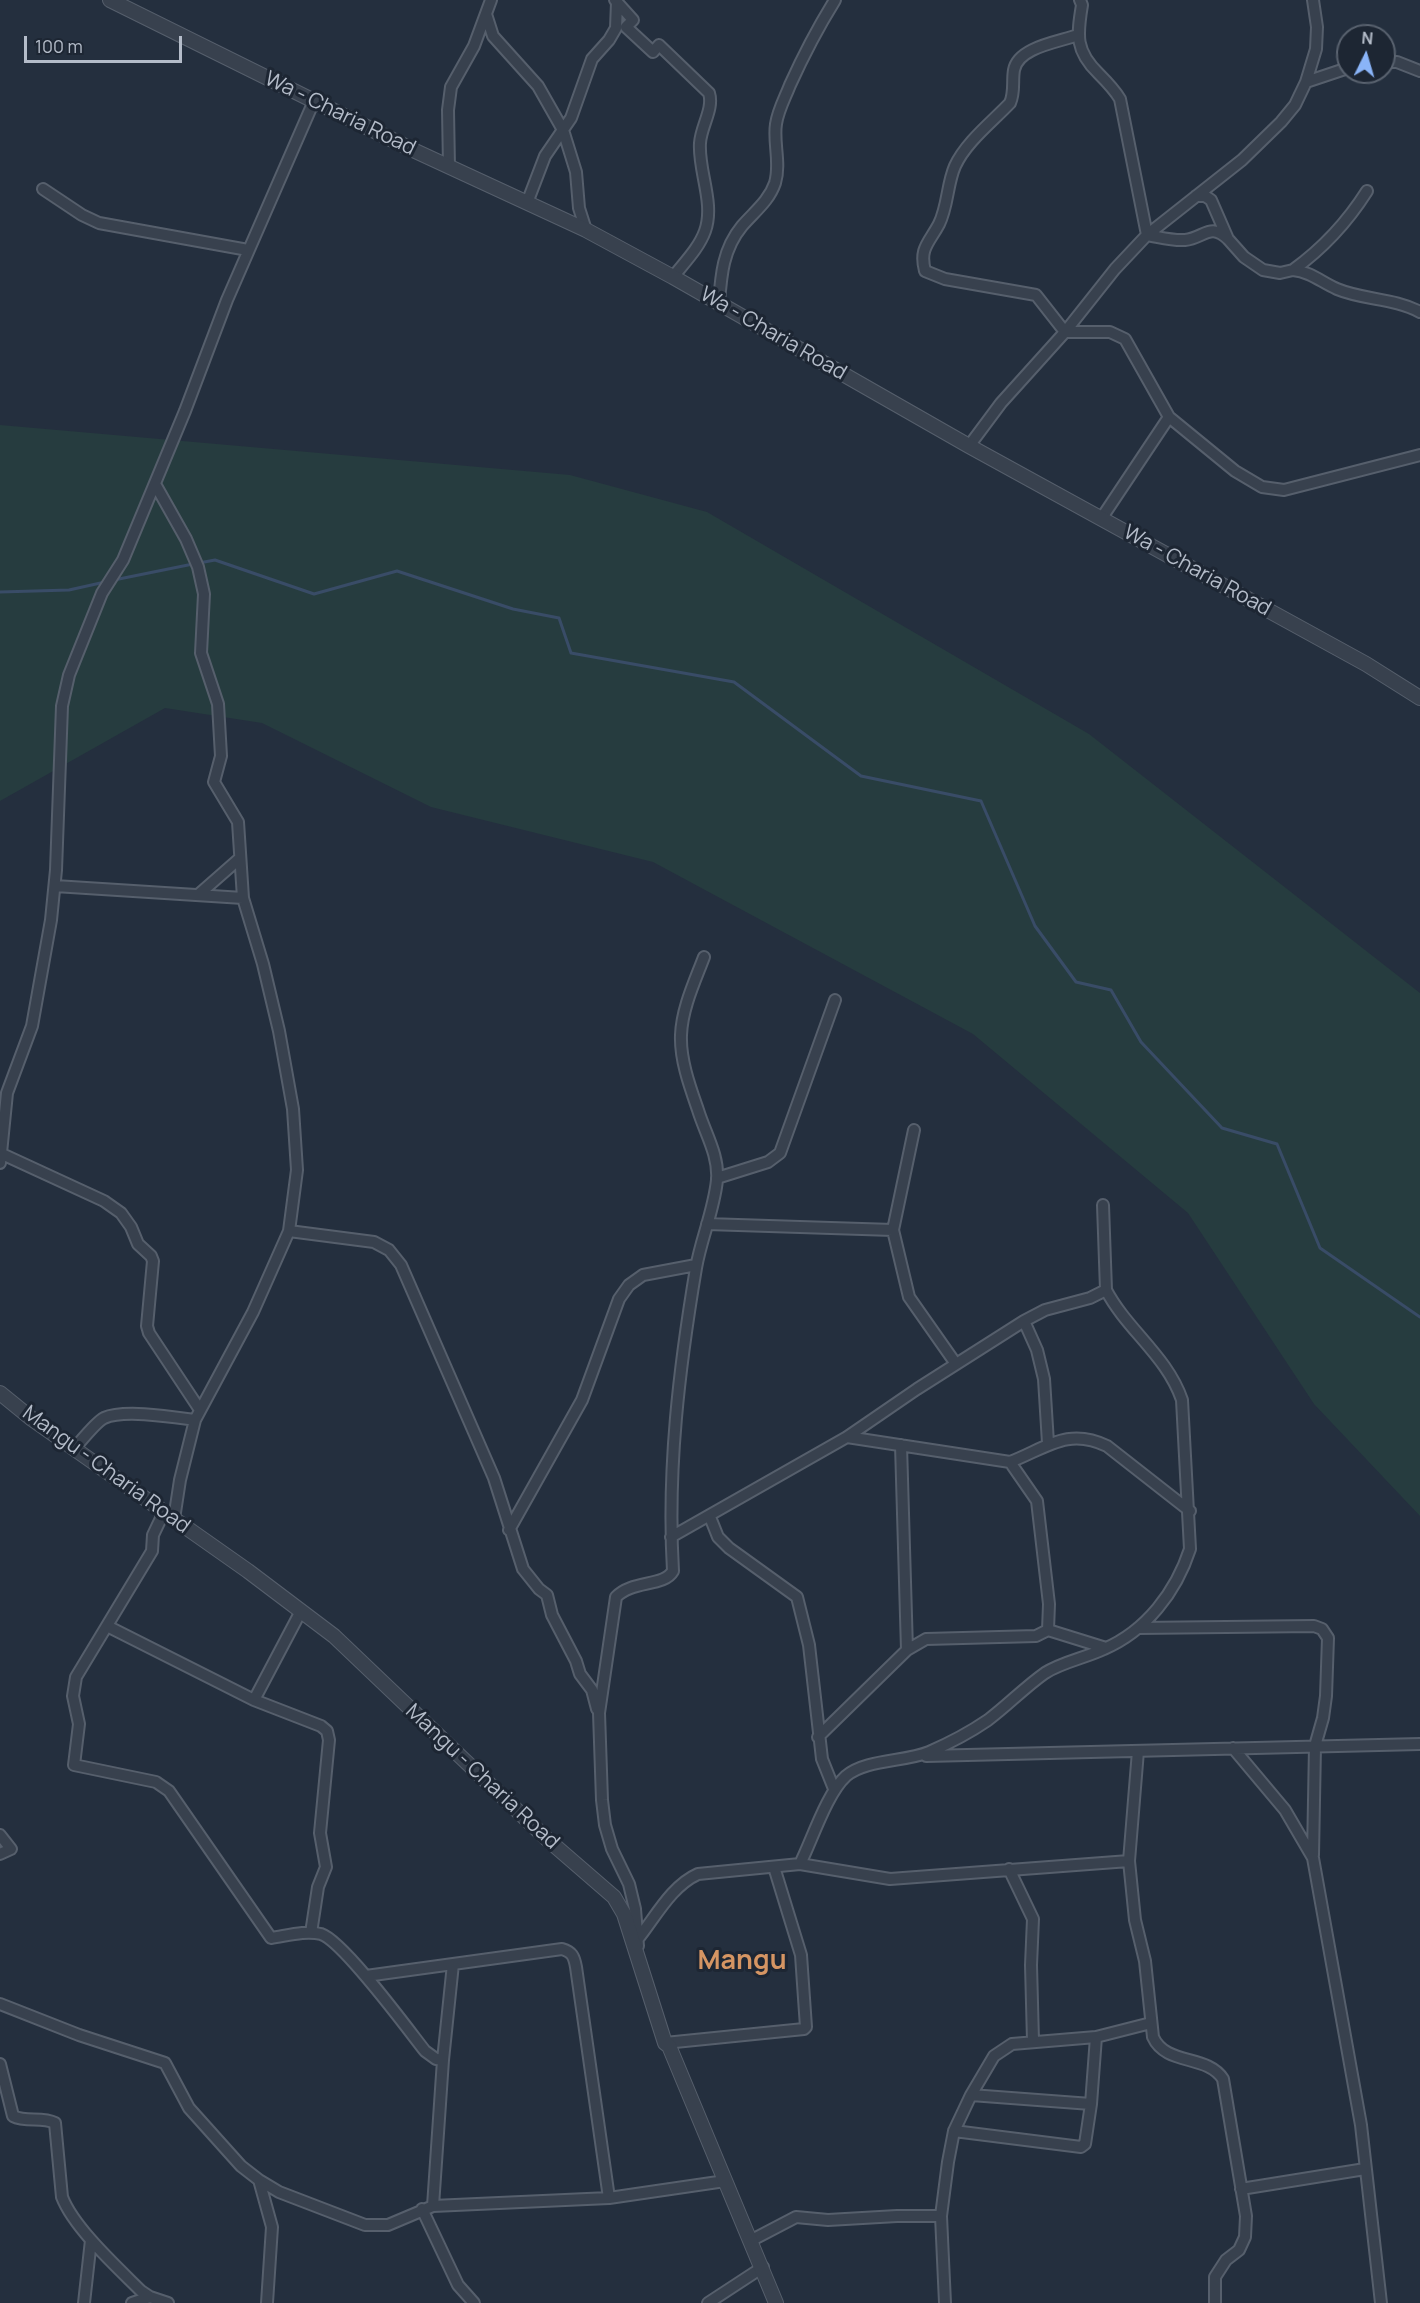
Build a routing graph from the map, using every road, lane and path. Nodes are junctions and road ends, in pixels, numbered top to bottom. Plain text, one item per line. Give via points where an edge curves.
1 (110, 0) edge
2 (491, 0) edge
3 (835, 0) edge
4 (1080, 0) edge
5 (1313, 0) edge
6 (616, 1) edge
7 (486, 14) junction
8 (1078, 35) junction
9 (1396, 62) edge
10 (1420, 71) edge
11 (1336, 72) edge
12 (1306, 82) junction
13 (314, 102) junction
14 (563, 130) junction
15 (449, 167) junction
16 (43, 189) dead end
17 (1367, 191) dead end
18 (1196, 196) junction
19 (527, 203) junction
20 (586, 230) junction
21 (1147, 235) junction
22 (1228, 239) junction
23 (248, 250) junction
24 (1293, 270) junction
25 (673, 277) junction
26 (719, 303) junction
27 (1420, 312) edge
28 (1065, 332) junction
29 (1168, 417) junction
30 (969, 446) junction
31 (1420, 455) edge
32 (154, 484) junction
33 (1101, 519) junction
34 (1420, 698) edge
35 (239, 859) junction
36 (55, 886) junction
37 (198, 895) junction
38 (243, 898) junction
39 (704, 957) dead end
40 (835, 1000) dead end
41 (914, 1130) dead end
42 (0, 1153) edge
43 (0, 1162) edge
44 (717, 1178) junction
45 (1103, 1205) dead end
46 (707, 1224) junction
47 (893, 1230) junction
48 (289, 1231) junction
49 (696, 1265) junction
50 (1106, 1290) junction
51 (1024, 1321) junction
52 (956, 1364) junction
53 (0, 1393) edge
54 (197, 1415) junction
55 (847, 1437) junction
56 (1048, 1443) junction
57 (901, 1445) junction
58 (74, 1449) junction
59 (1010, 1462) junction
60 (1190, 1511) junction
61 (169, 1515) junction
62 (710, 1517) junction
63 (509, 1530) junction
64 (671, 1537) junction
65 (301, 1611) junction
66 (107, 1626) junction
67 (1138, 1628) junction
68 (1048, 1630) junction
69 (1106, 1648) junction
70 (907, 1650) junction
71 (254, 1700) junction
72 (599, 1713) junction
73 (818, 1737) junction
74 (1420, 1744) edge
75 (1315, 1746) junction
76 (1233, 1748) junction
77 (1138, 1750) junction
78 (920, 1756) junction
79 (834, 1789) junction
80 (0, 1835) edge
81 (0, 1854) edge
82 (1312, 1858) junction
83 (1129, 1861) junction
84 (800, 1864) junction
85 (774, 1867) junction
86 (1009, 1869) junction
87 (311, 1933) junction
88 (637, 1940) junction
89 (639, 1958) junction
90 (453, 1964) junction
91 (366, 1976) junction
92 (0, 2004) edge
93 (1151, 2023) junction
94 (1096, 2037) junction
95 (1033, 2041) junction
96 (665, 2043) junction
97 (443, 2060) junction
98 (0, 2064) edge
99 (971, 2095) junction
100 (1091, 2104) junction
101 (954, 2131) junction
102 (1365, 2169) junction
103 (259, 2180) junction
104 (725, 2181) junction
105 (1242, 2189) junction
106 (609, 2198) junction
107 (427, 2208) junction
108 (941, 2216) junction
109 (91, 2240) junction
110 (752, 2240) junction
111 (763, 2267) junction
112 (150, 2297) junction
113 (1378, 2301) edge
114 (84, 2303) edge
115 (132, 2303) edge
116 (168, 2303) edge
117 (267, 2303) edge
118 (474, 2303) edge
119 (708, 2303) edge
120 (776, 2303) edge
121 (945, 2303) edge
122 (1215, 2303) edge

1 - 13 street, Wa - Charia Road
2 - 7 street
3 - 26 street via 810,41 779,110 775,183 767,200 741,228 725,254
4 - 8 street
5 - 12 street via 1316,49
6 - 14 street via 616,28 592,59
6 - 25 street via 633,20 626,27 652,52 659,45 709,93 711,101 700,142 708,212 705,230
7 - 14 street via 493,36 538,86
7 - 15 street via 474,46 451,87
8 - 21 street via 1083,56 1120,99
8 - 28 street via 1030,51 1016,63 1010,103 956,163 940,223 924,248 923,261 925,271 939,277 1036,296
9 - 10 street
11 - 12 street
12 - 18 street via 1281,122 1242,160
13 - 15 street, Wa - Charia Road
13 - 23 street
14 - 19 street via 545,156
14 - 20 street via 576,172 579,208
15 - 19 street, Wa - Charia Road
16 - 23 street via 99,223
17 - 24 street via 1314,255
18 - 21 street
18 - 22 street via 1211,200
19 - 20 street, Wa - Charia Road
20 - 25 street, Wa - Charia Road
21 - 22 street via 1183,240 1212,231
21 - 28 street
22 - 24 street via 1263,270
23 - 32 street
24 - 27 street via 1312,274 1346,292
25 - 26 street, Wa - Charia Road
26 - 30 street, Wa - Charia Road
28 - 29 street via 1110,332 1125,339
28 - 30 street via 1001,403
29 - 31 street via 1235,471 1262,487 1284,490
29 - 33 street
30 - 33 street, Wa - Charia Road
32 - 35 street via 198,567 204,594 201,653 218,704 221,756 214,782 238,822
32 - 36 street via 123,560 95,609 69,675 62,706
33 - 34 street, Wa - Charia Road via 1366,664
35 - 37 street
35 - 38 street
36 - 37 street
36 - 42 street via 32,1026 7,1093
37 - 38 street
38 - 48 street via 279,1031 293,1109 297,1170
39 - 44 street via 681,1035 683,1058 716,1160
40 - 44 street via 780,1153 768,1162
41 - 47 street
42 - 43 street
42 - 54 street via 121,1213 138,1244 153,1261 149,1333
44 - 46 street
45 - 50 street
46 - 47 street
46 - 49 street
47 - 52 street via 909,1297
48 - 54 street via 253,1312
48 - 63 street via 374,1242 389,1250 401,1265 494,1478
49 - 63 street via 643,1275 619,1299 582,1400
49 - 64 street via 676,1401
50 - 51 street
50 - 60 street via 1178,1388
51 - 52 street
51 - 56 street via 1044,1379
52 - 55 street
53 - 58 street, Mangu - Charia Road
54 - 58 street via 103,1418
54 - 61 street
55 - 57 street
55 - 62 street
56 - 59 street
56 - 60 street via 1076,1437 1093,1439
57 - 59 street
57 - 70 street
58 - 61 street, Mangu - Charia Road
59 - 68 street via 1037,1501 1049,1604
60 - 67 street via 1191,1549 1184,1569 1157,1611
61 - 65 street, Mangu - Charia Road
61 - 66 street via 153,1535 152,1551
62 - 64 street
62 - 73 street via 718,1537 729,1548 797,1597 809,1645
63 - 72 street via 523,1569 547,1595 552,1615 580,1674 592,1690
64 - 72 street via 674,1571 670,1577 622,1590 616,1597
65 - 71 street
65 - 89 street, Mangu - Charia Road via 354,1654 547,1839 614,1897
66 - 71 street
66 - 87 street via 73,1685 79,1724 74,1765 164,1786 270,1938
67 - 69 street
67 - 75 street via 1322,1629 1328,1638 1326,1696
68 - 69 street
68 - 70 street via 1036,1636 926,1639
69 - 78 street via 1048,1671 990,1719 959,1739
70 - 73 street
71 - 87 street via 327,1731 320,1833 326,1867 318,1887
72 - 88 street via 605,1825 630,1884
73 - 79 street
74 - 75 street
75 - 76 street
75 - 82 street
76 - 77 street
76 - 82 street via 1285,1810
77 - 78 street
77 - 83 street
78 - 79 street via 855,1770
79 - 84 street
80 - 81 street via 11,1849
82 - 102 street
83 - 86 street
83 - 93 street
84 - 85 street
84 - 86 street via 881,1878
85 - 88 street via 698,1874 688,1879
85 - 96 street via 801,1955 806,2027
86 - 95 street via 1033,1919
87 - 91 street via 334,1942
88 - 89 street
89 - 96 street, Mangu - Charia Road
90 - 91 street
90 - 97 street
90 - 106 street via 561,1949 574,1957
91 - 97 street via 425,2051
92 - 103 street via 165,2063 189,2108 241,2166
93 - 94 street
93 - 105 street via 1153,2037 1165,2053 1211,2067 1223,2079
94 - 95 street
94 - 100 street
95 - 99 street via 1002,2049
96 - 104 street, Mangu - Charia Road
97 - 107 street
98 - 109 street via 13,2116 55,2123 62,2197
99 - 100 street
99 - 101 street
100 - 101 street via 1085,2144 1081,2147
101 - 108 street
102 - 105 street
102 - 113 street
103 - 107 street via 279,2192 365,2225 388,2225
103 - 117 street via 272,2227
104 - 106 street
104 - 110 street, Mangu - Charia Road
105 - 122 street via 1245,2237 1215,2277
106 - 107 street
107 - 118 street via 458,2285
108 - 110 street via 837,2220 796,2217
108 - 121 street
109 - 112 street
109 - 114 street
110 - 111 street, Mangu - Charia Road
111 - 119 street
111 - 120 street, Mangu - Charia Road
112 - 115 street
112 - 116 street

